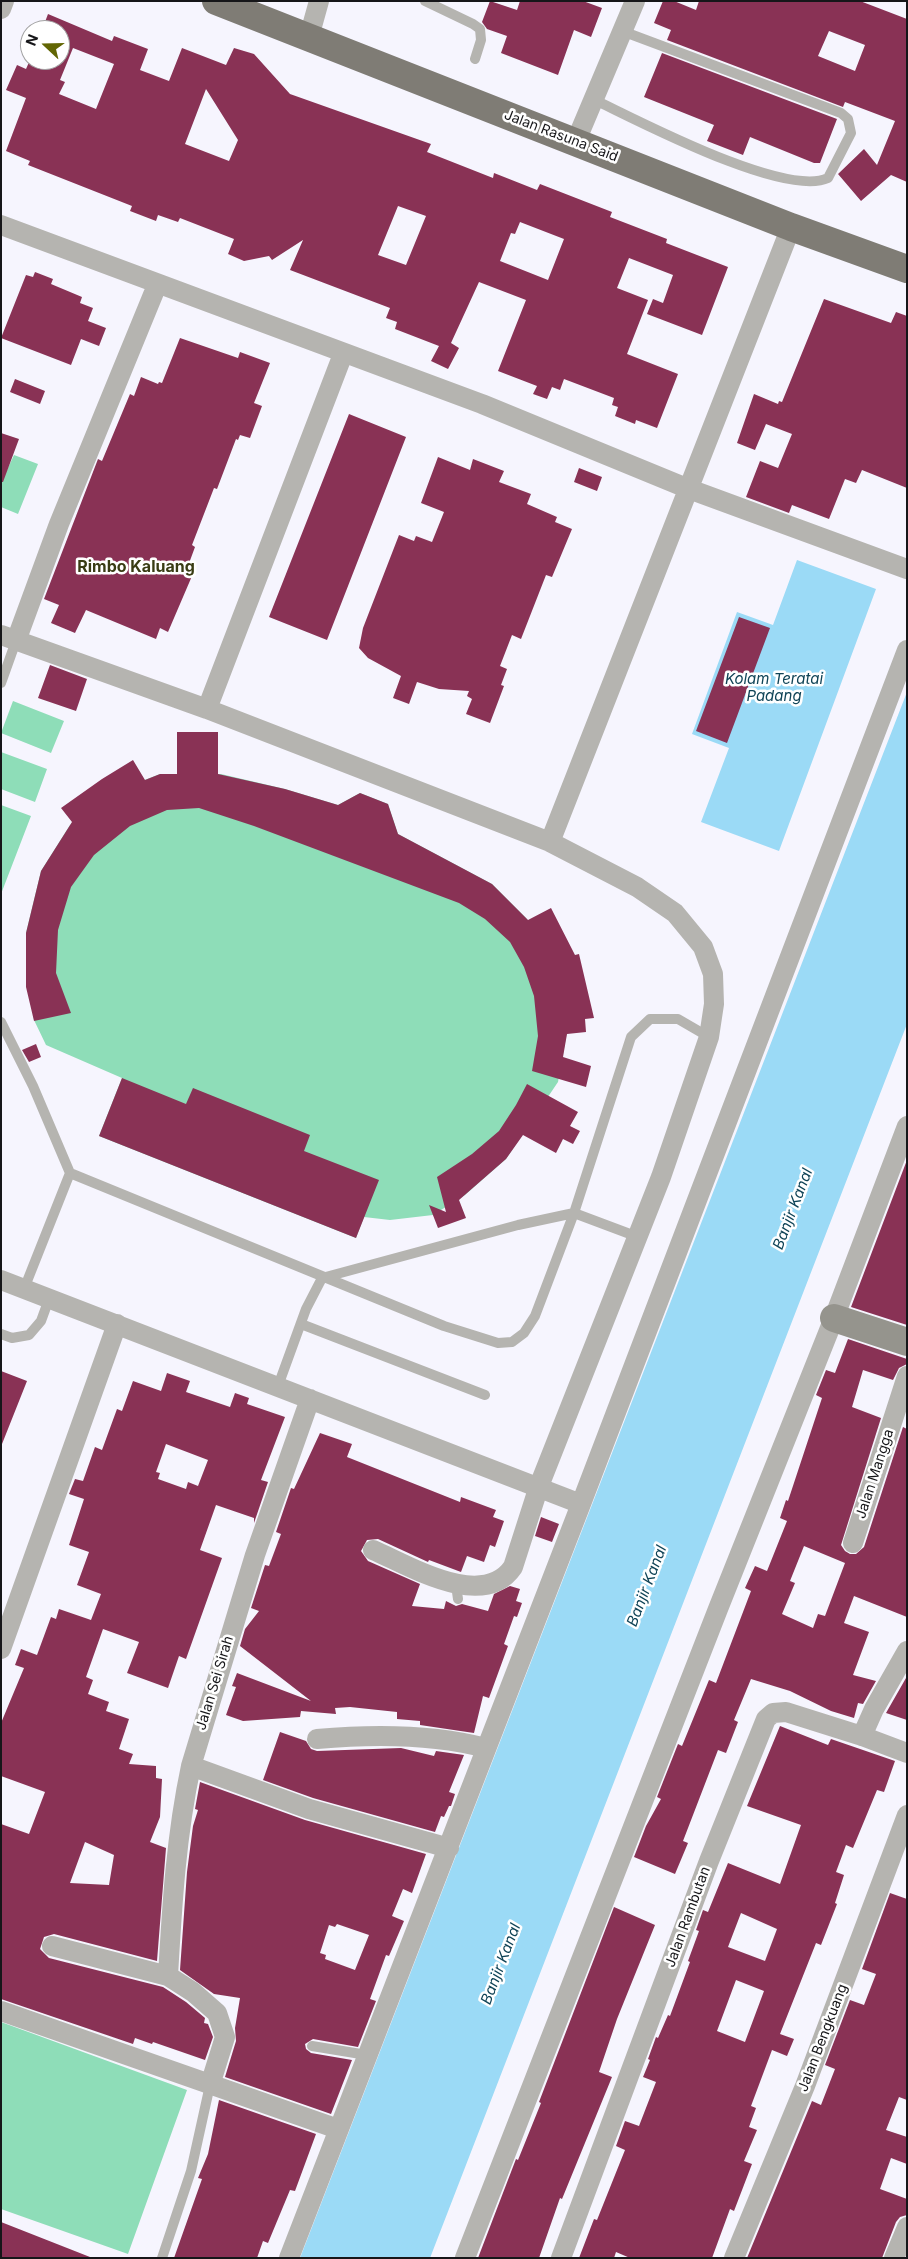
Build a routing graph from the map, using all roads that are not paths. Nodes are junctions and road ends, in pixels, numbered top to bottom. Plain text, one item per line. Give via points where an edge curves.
1 (4, 1) edge
2 (216, 1) edge
3 (319, 1) edge
4 (425, 1) edge
5 (635, 1) edge
6 (1, 9) edge
7 (622, 31) junction
8 (309, 37) junction
9 (475, 59) dead end
10 (595, 100) junction
11 (576, 141) junction
12 (1, 225) edge
13 (791, 227) junction
14 (907, 270) edge
15 (157, 285) junction
16 (343, 354) junction
17 (689, 489) junction
18 (907, 569) edge
19 (9, 638) edge
20 (907, 650) edge
21 (1, 683) edge
22 (207, 709) junction
23 (550, 842) junction
24 (1, 1022) edge
25 (709, 1038) junction
26 (907, 1126) edge
27 (70, 1173) junction
28 (574, 1213) junction
29 (638, 1237) junction
30 (322, 1278) junction
31 (1, 1280) edge
32 (24, 1289) junction
33 (49, 1299) junction
34 (834, 1318) junction
35 (117, 1324) junction
36 (301, 1324) junction
37 (1, 1334) edge
38 (907, 1342) edge
39 (907, 1376) edge
40 (278, 1386) junction
41 (485, 1395) dead end
42 (310, 1399) junction
43 (539, 1486) junction
44 (581, 1504) junction
45 (853, 1543) dead end
46 (373, 1550) dead end
47 (1, 1649) edge
48 (907, 1651) edge
49 (862, 1736) junction
50 (316, 1739) dead end
51 (486, 1748) junction
52 (907, 1753) edge
53 (191, 1766) junction
54 (907, 1815) edge
55 (449, 1848) junction
56 (52, 1946) dead end
57 (168, 1976) junction
58 (1, 2011) edge
59 (312, 2046) dead end
60 (367, 2055) junction
61 (210, 2085) junction
62 (338, 2129) junction
63 (907, 2227) edge
64 (162, 2258) edge
65 (288, 2258) edge
66 (465, 2258) edge
67 (561, 2258) edge
68 (734, 2258) edge
69 (894, 2258) edge

1 - 6 street
2 - 8 main road, Jalan Rasuna Said
3 - 8 street
4 - 9 lane via 480,29 481,40
5 - 7 street
7 - 10 street
7 - 10 lane via 841,113 848,119 851,133 828,178 812,182 780,177 745,166 672,137
8 - 11 main road, Jalan Rasuna Said
10 - 11 street
11 - 13 main road, Jalan Rasuna Said
12 - 15 street
13 - 14 main road, Jalan Rasuna Said
13 - 17 street
15 - 16 street
15 - 19 street
16 - 17 street via 482,404
16 - 22 street
17 - 18 street
17 - 23 street
19 - 21 lane
19 - 22 street
20 - 44 street
22 - 23 street
23 - 25 street via 638,887 675,913 703,947 713,974 714,1004
24 - 27 lane via 34,1086
25 - 28 lane via 678,1020 660,1019 650,1019 631,1037
25 - 29 street
26 - 34 street
27 - 30 lane
27 - 32 lane
28 - 29 lane
28 - 30 lane
28 - 30 lane via 535,1316 524,1333 512,1342 498,1343 444,1326
29 - 43 street
30 - 36 lane
31 - 32 street
32 - 33 street
33 - 35 street
33 - 37 lane via 40,1321 28,1335 12,1338
34 - 38 street
34 - 66 street
35 - 40 street
35 - 47 street
36 - 40 lane
36 - 41 lane
39 - 45 street, Jalan Mangga
40 - 42 street
42 - 43 street
42 - 53 street, Jalan Sei Sirah via 255,1555
43 - 44 street
43 - 46 street via 514,1567 498,1582 457,1592
44 - 51 street
48 - 49 street
49 - 52 street, Jalan Rambutan
49 - 67 street, Jalan Rambutan via 786,1712 773,1713 766,1719 709,1861
50 - 51 street via 436,1738
51 - 55 street
53 - 55 street via 309,1809
53 - 57 street, Jalan Sei Sirah via 176,1866
54 - 68 street, Jalan Bengkuang via 805,2086
55 - 60 street
56 - 57 street
57 - 61 street via 193,1992 221,2022 225,2037
58 - 61 street
59 - 60 lane
60 - 62 street
61 - 62 street
61 - 64 lane via 191,2171
62 - 65 street
63 - 69 street

